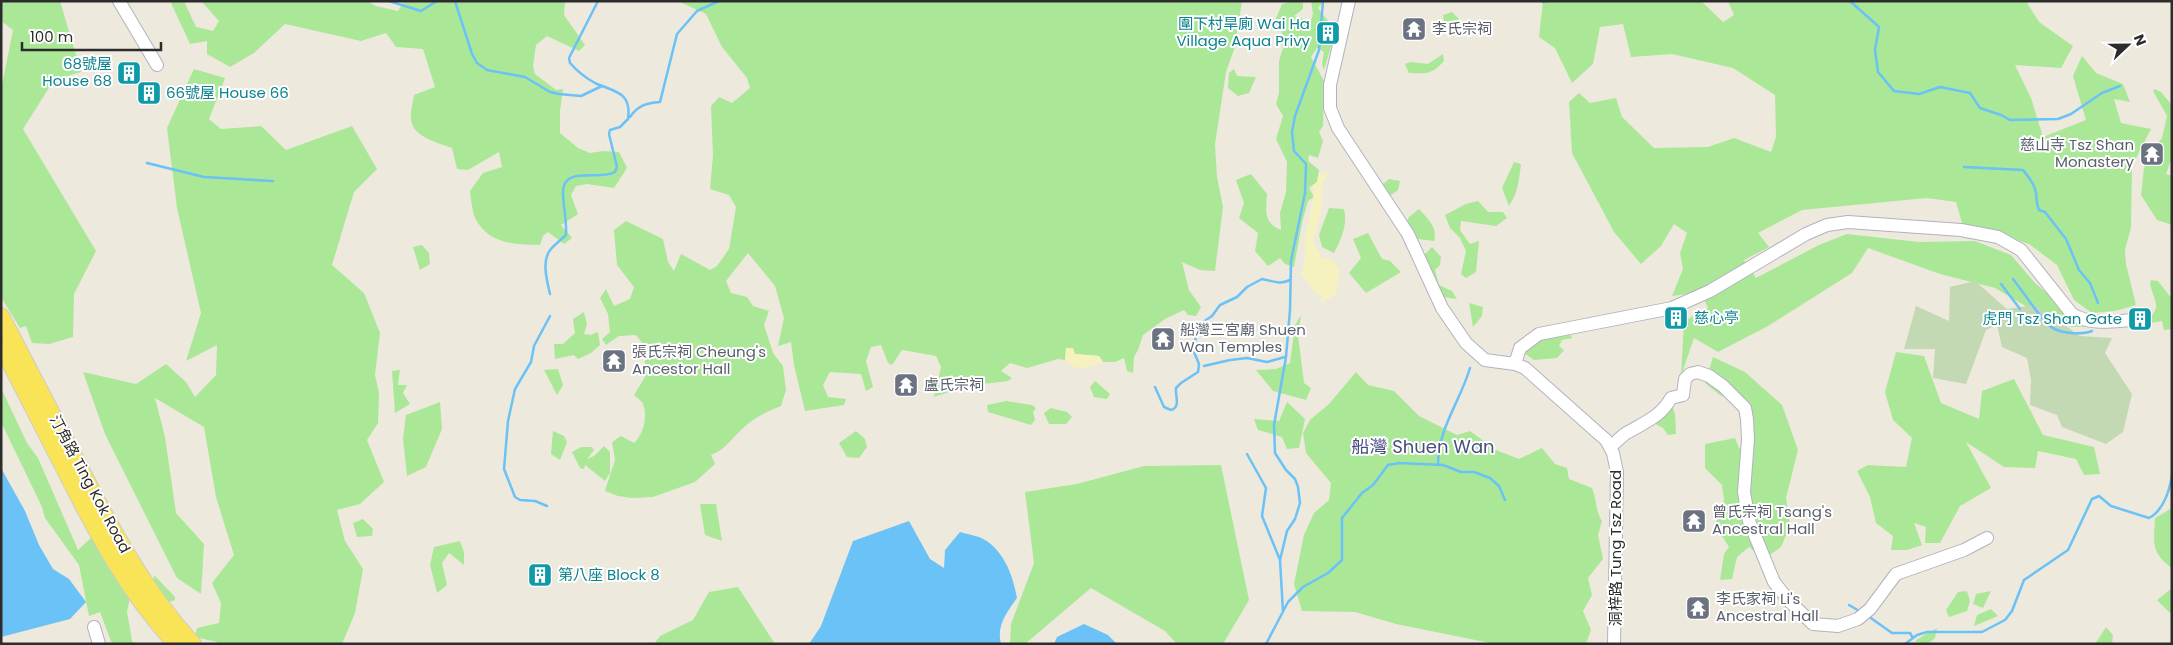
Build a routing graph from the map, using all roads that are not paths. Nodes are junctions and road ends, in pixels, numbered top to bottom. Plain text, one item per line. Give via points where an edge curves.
1 (119, 1) edge
2 (1350, 1) edge
3 (157, 65) dead end
4 (1, 316) edge
5 (2135, 320) dead end
6 (1, 346) edge
7 (1515, 364) junction
8 (1610, 447) junction
9 (1987, 538) dead end
10 (94, 627) dead end
11 (178, 640) edge
12 (100, 644) edge
13 (1614, 644) edge

1 - 3 street
2 - 7 street, 洞梓路 Tung Tsz Road via 1330,85 1330,108 1338,128 1408,234 1442,308 1466,343 1485,360
4 - 11 main road, 汀角路 Ting Kok Road via 120,542
5 - 7 street via 2097,323 2072,314 2021,250 1998,237 1961,230 1848,222 1827,225 1806,234 1672,308 1539,334 1520,348
6 - 11 main road, 汀角路 Ting Kok Road via 117,566 144,606
7 - 8 street, 洞梓路 Tung Tsz Road via 1559,397
8 - 9 street via 1664,410 1671,398 1683,395 1685,379 1690,374 1698,372 1709,376 1736,398 1745,408 1747,419 1744,492 1749,521 1774,582 1812,624 1849,624 1866,614 1896,574 1964,550
8 - 13 street, 洞梓路 Tung Tsz Road via 1618,482
10 - 12 street

